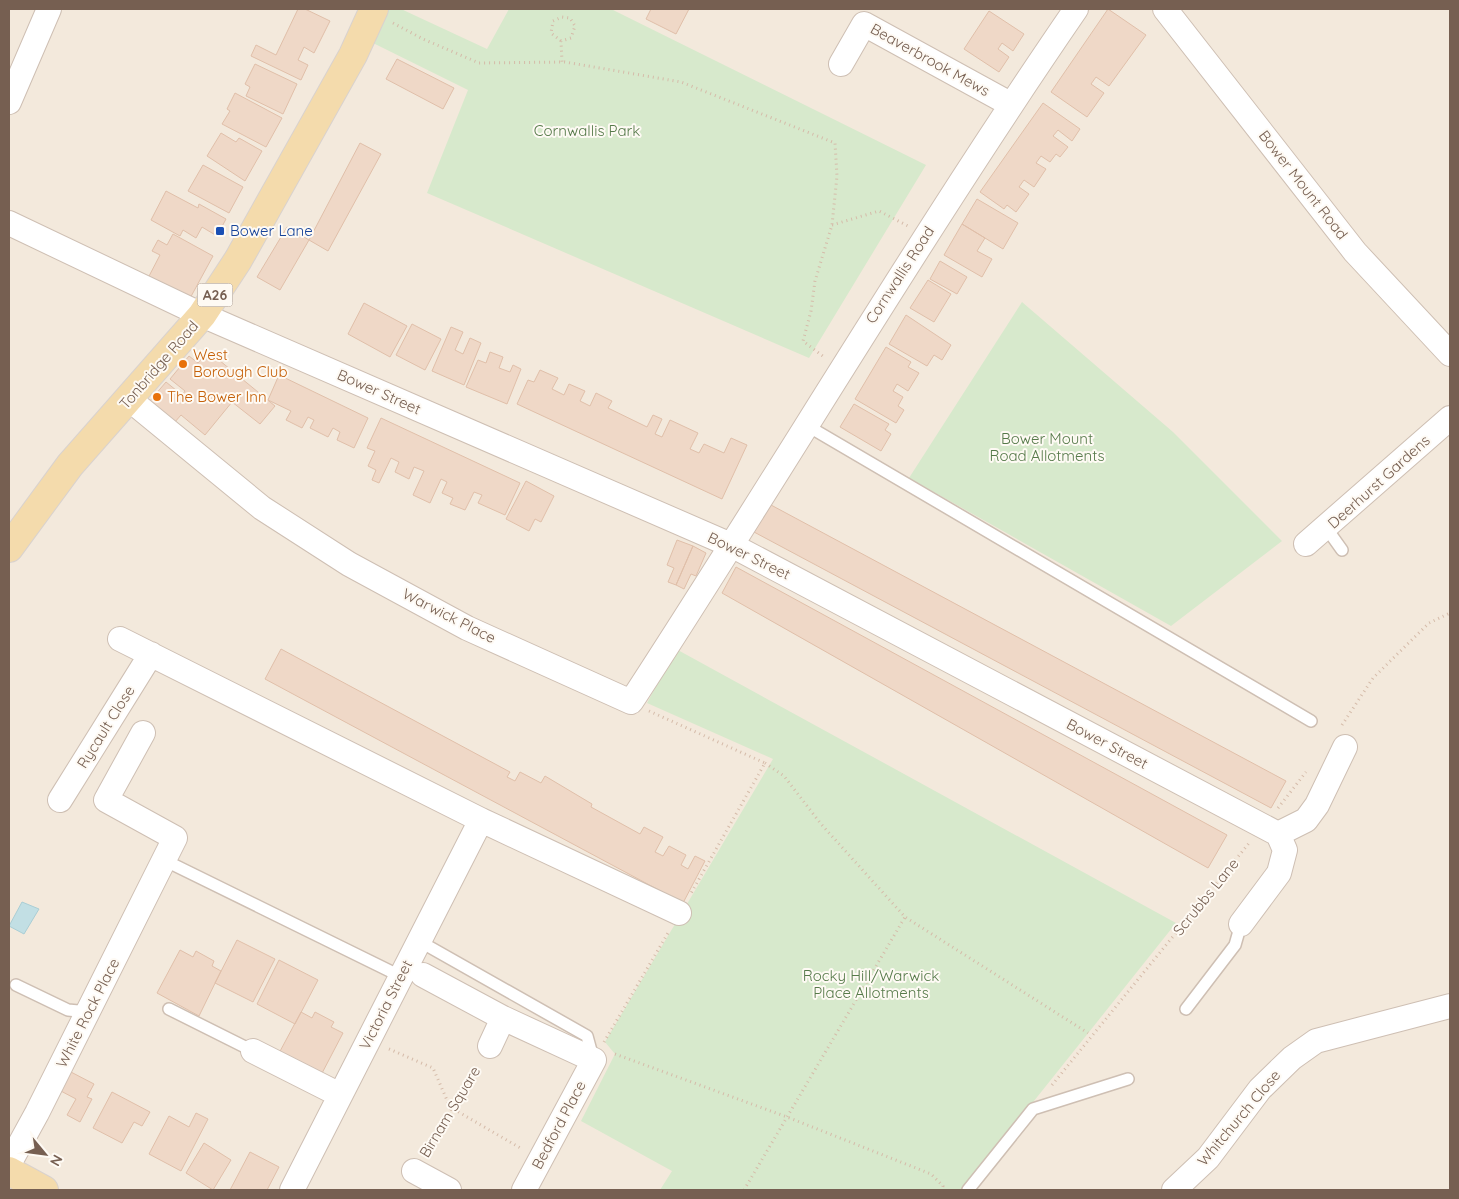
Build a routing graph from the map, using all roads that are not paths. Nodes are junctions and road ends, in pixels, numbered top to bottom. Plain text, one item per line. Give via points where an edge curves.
1 (49, 9) edge
2 (1076, 9) edge
3 (1165, 9) edge
4 (373, 10) edge
5 (841, 64) dead end
6 (9, 102) edge
7 (1010, 104) junction
8 (9, 223) edge
9 (202, 315) junction
10 (1450, 354) edge
11 (129, 399) junction
12 (1450, 418) edge
13 (806, 425) junction
14 (1326, 529) junction
15 (1306, 544) dead end
16 (732, 546) junction
17 (9, 548) edge
18 (1342, 550) dead end
19 (120, 639) dead end
20 (151, 654) junction
21 (1311, 721) dead end
22 (143, 734) dead end
23 (1342, 737) road end
24 (60, 800) dead end
25 (481, 820) junction
26 (1271, 830) junction
27 (166, 861) junction
28 (679, 913) road end
29 (1241, 924) joint
30 (418, 941) junction
31 (411, 975) junction
32 (16, 985) dead end
33 (1450, 1006) edge
34 (170, 1009) dead end
35 (1186, 1009) dead end
36 (89, 1012) junction
37 (504, 1018) junction
38 (490, 1046) road end
39 (253, 1050) joint
40 (594, 1060) junction
41 (1128, 1079) dead end
42 (340, 1094) junction
43 (9, 1164) edge
44 (9, 1171) edge
45 (414, 1171) road end
46 (44, 1190) edge
47 (292, 1190) edge
48 (448, 1190) edge
49 (524, 1190) edge
50 (968, 1190) edge
51 (1174, 1190) edge

1 - 6 street
2 - 7 street, Cornwallis Road
3 - 10 street, Bower Mount Road via 1355,252
4 - 9 main road, Tonbridge Road / A26 via 353,55 238,260
5 - 7 street, Beaverbrook Mews via 864,24
7 - 13 street, Cornwallis Road
8 - 9 street
9 - 11 main road, Tonbridge Road / A26
9 - 16 street, Bower Street
11 - 16 street, Warwick Place via 262,508 349,564 467,628 631,702
11 - 17 main road, Tonbridge Road / A26 via 70,466
12 - 14 street, Deerhurst Gardens
13 - 16 street, Cornwallis Road
13 - 21 lane
14 - 15 street, Deerhurst Gardens
14 - 18 lane
16 - 26 street, Bower Street
19 - 20 street
20 - 24 street, Rycault Close
20 - 25 street
22 - 27 street, White Rock Place via 106,800 175,838
23 - 26 street via 1317,806 1306,820
25 - 28 street
25 - 30 street, Victoria Street
26 - 29 street via 1285,850 1279,874
27 - 31 lane
27 - 36 street, White Rock Place
29 - 35 lane via 1235,945
30 - 31 street, Victoria Street
30 - 40 lane via 587,1036
31 - 37 street
31 - 42 street, Victoria Street via 368,1040
32 - 36 lane via 68,1010
33 - 51 street, Whitchurch Close via 1316,1042 1308,1047 1260,1089 1208,1158
34 - 39 lane
36 - 43 street, White Rock Place
37 - 38 street
37 - 40 street
39 - 42 street
40 - 49 street, Bedford Place
41 - 50 lane via 1032,1109
42 - 47 street, Victoria Street
44 - 46 main road
45 - 48 street, Birnam Square

